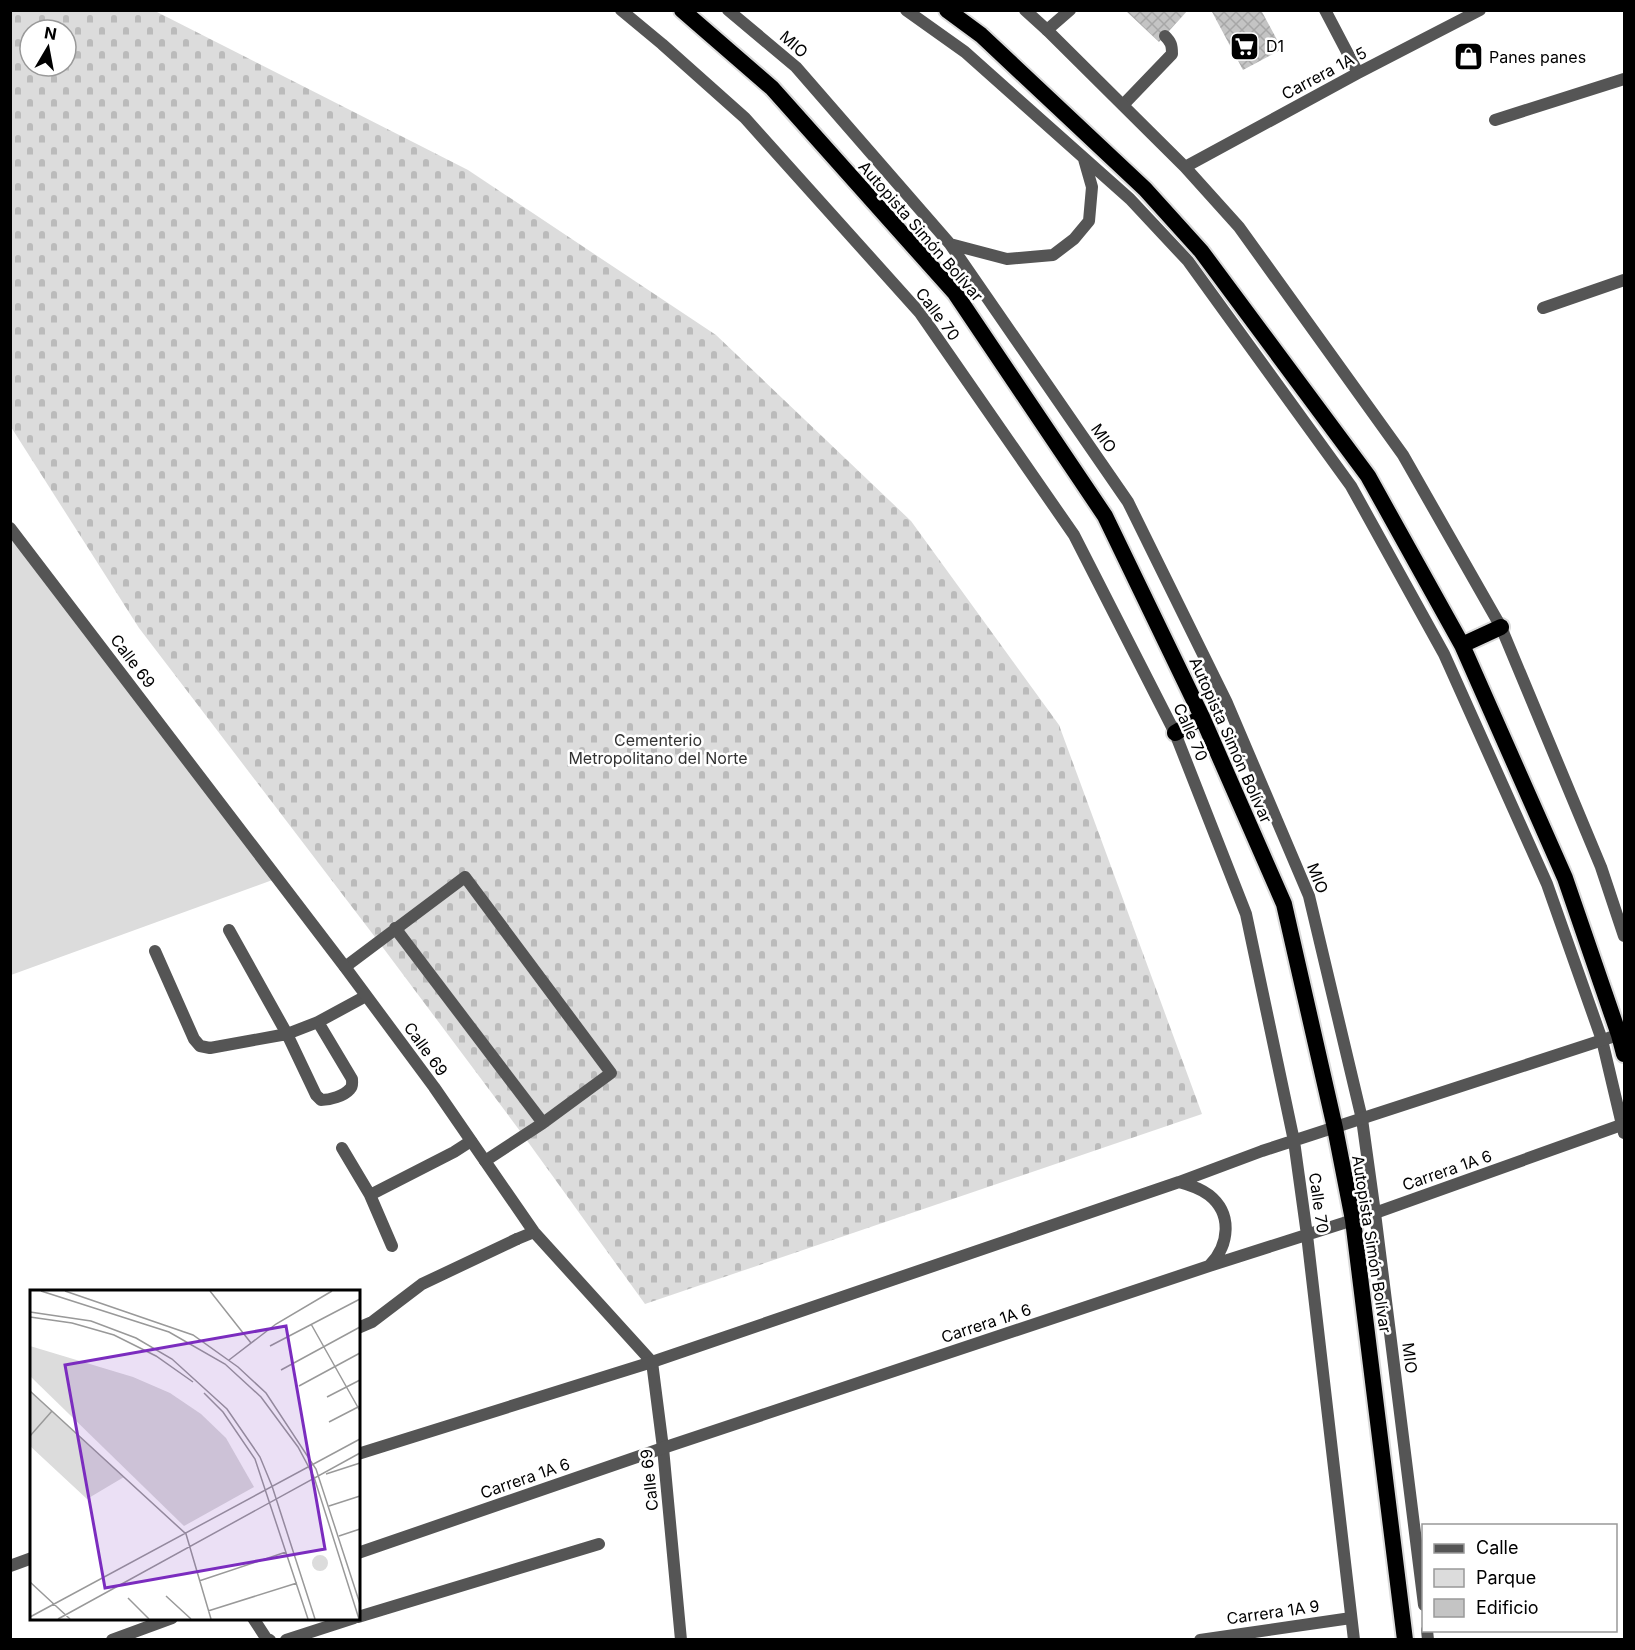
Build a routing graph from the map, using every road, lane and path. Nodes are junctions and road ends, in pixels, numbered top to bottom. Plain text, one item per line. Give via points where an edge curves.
1 (621, 10) edge
2 (682, 10) edge
3 (728, 10) edge
4 (906, 10) edge
5 (946, 10) edge
6 (1025, 10) edge
7 (1070, 10) edge
8 (1325, 10) edge
9 (1480, 10) edge
10 (1047, 30) junction
11 (1165, 36) dead end
12 (1358, 73) junction
13 (1624, 79) edge
14 (1123, 105) junction
15 (1495, 120) dead end
16 (1084, 159) junction
17 (1185, 167) junction
18 (950, 244) junction
19 (1624, 280) edge
20 (1543, 308) dead end
21 (10, 528) edge
22 (1501, 627) junction
23 (1462, 645) junction
24 (1202, 717) junction
25 (1175, 733) junction
26 (395, 928) junction
27 (229, 930) dead end
28 (1624, 936) edge
29 (155, 951) dead end
30 (345, 967) junction
31 (366, 996) junction
32 (318, 1022) junction
33 (287, 1034) junction
34 (1622, 1034) edge
35 (1602, 1040) junction
36 (1624, 1054) edge
37 (1362, 1119) junction
38 (543, 1123) junction
39 (1335, 1128) junction
40 (1624, 1128) edge
41 (471, 1141) junction
42 (1294, 1141) junction
43 (342, 1148) dead end
44 (485, 1161) junction
45 (1179, 1182) junction
46 (370, 1195) junction
47 (1375, 1213) junction
48 (1353, 1220) junction
49 (534, 1232) junction
50 (1307, 1234) junction
51 (392, 1246) dead end
52 (1209, 1266) junction
53 (360, 1327) edge
54 (652, 1362) junction
55 (663, 1448) junction
56 (360, 1453) edge
57 (598, 1544) dead end
58 (360, 1553) edge
59 (30, 1559) edge
60 (10, 1566) edge
61 (1422, 1589) edge
62 (360, 1617) edge
63 (1351, 1618) junction
64 (167, 1620) edge
65 (255, 1620) edge
66 (350, 1620) edge
67 (112, 1640) edge
68 (270, 1640) edge
69 (286, 1640) edge
70 (681, 1640) edge
71 (1200, 1640) edge
72 (1354, 1640) edge
73 (1405, 1640) edge

1 - 25 street, Calle 70 via 745,118 920,313 1074,536
2 - 24 highway, Autopista Simón Bolívar via 772,87 955,293 1105,516
3 - 18 street, MIO via 796,67
4 - 16 street via 965,52
5 - 23 highway via 981,35 1145,189 1201,251 1368,476
6 - 10 street
7 - 10 street
8 - 12 street
9 - 12 street, Carrera 1A 5
10 - 14 street
11 - 14 street via 1172,45 1172,54
12 - 17 street, Carrera 1A 5
13 - 15 street
14 - 17 street
16 - 18 street via 1092,187 1089,221 1053,255 1007,259
16 - 35 street via 1130,199 1188,261 1351,486 1444,654 1547,884
17 - 22 street via 1239,227 1403,455
18 - 37 street, MIO via 1128,502 1227,703 1309,896
19 - 20 street
21 - 30 street, Calle 69
22 - 23 highway
22 - 28 street via 1601,867
23 - 34 highway via 1565,878
24 - 25 highway
24 - 39 highway, Autopista Simón Bolívar via 1284,904
25 - 42 street, Calle 70 via 1246,914
26 - 30 street
26 - 38 street
26 - 38 street via 465,877 612,1073
27 - 33 street
29 - 33 street via 200,1046 210,1048
30 - 31 street, Calle 69
31 - 32 street
31 - 41 street, Calle 69
32 - 33 street
32 - 33 street via 352,1079 349,1090 329,1100 316,1095
34 - 35 street
34 - 36 highway
35 - 37 street
35 - 40 street
37 - 39 street
37 - 47 street, MIO
38 - 44 street
39 - 42 street
39 - 48 highway, Autopista Simón Bolívar
40 - 47 street, Carrera 1A 6
41 - 44 street, Calle 69
41 - 46 street
42 - 45 street
42 - 50 street, Calle 70
43 - 46 street
44 - 49 street, Calle 69
45 - 52 street via 1209,1195 1219,1204 1224,1217 1224,1243
45 - 54 street
46 - 51 street
47 - 48 street, Carrera 1A 6
47 - 61 street, MIO
48 - 50 street, Carrera 1A 6
48 - 73 highway, Autopista Simón Bolívar
49 - 53 street via 422,1284
49 - 54 street, Calle 69
50 - 52 street, Carrera 1A 6
50 - 63 street, Calle 70
52 - 55 street, Carrera 1A 6
54 - 55 street, Calle 69
54 - 56 street
55 - 58 street, Carrera 1A 6
55 - 70 street, Calle 69
57 - 62 street
59 - 60 street
63 - 71 street, Carrera 1A 9
63 - 72 street, Calle 70
64 - 67 street
65 - 68 street
66 - 69 street

